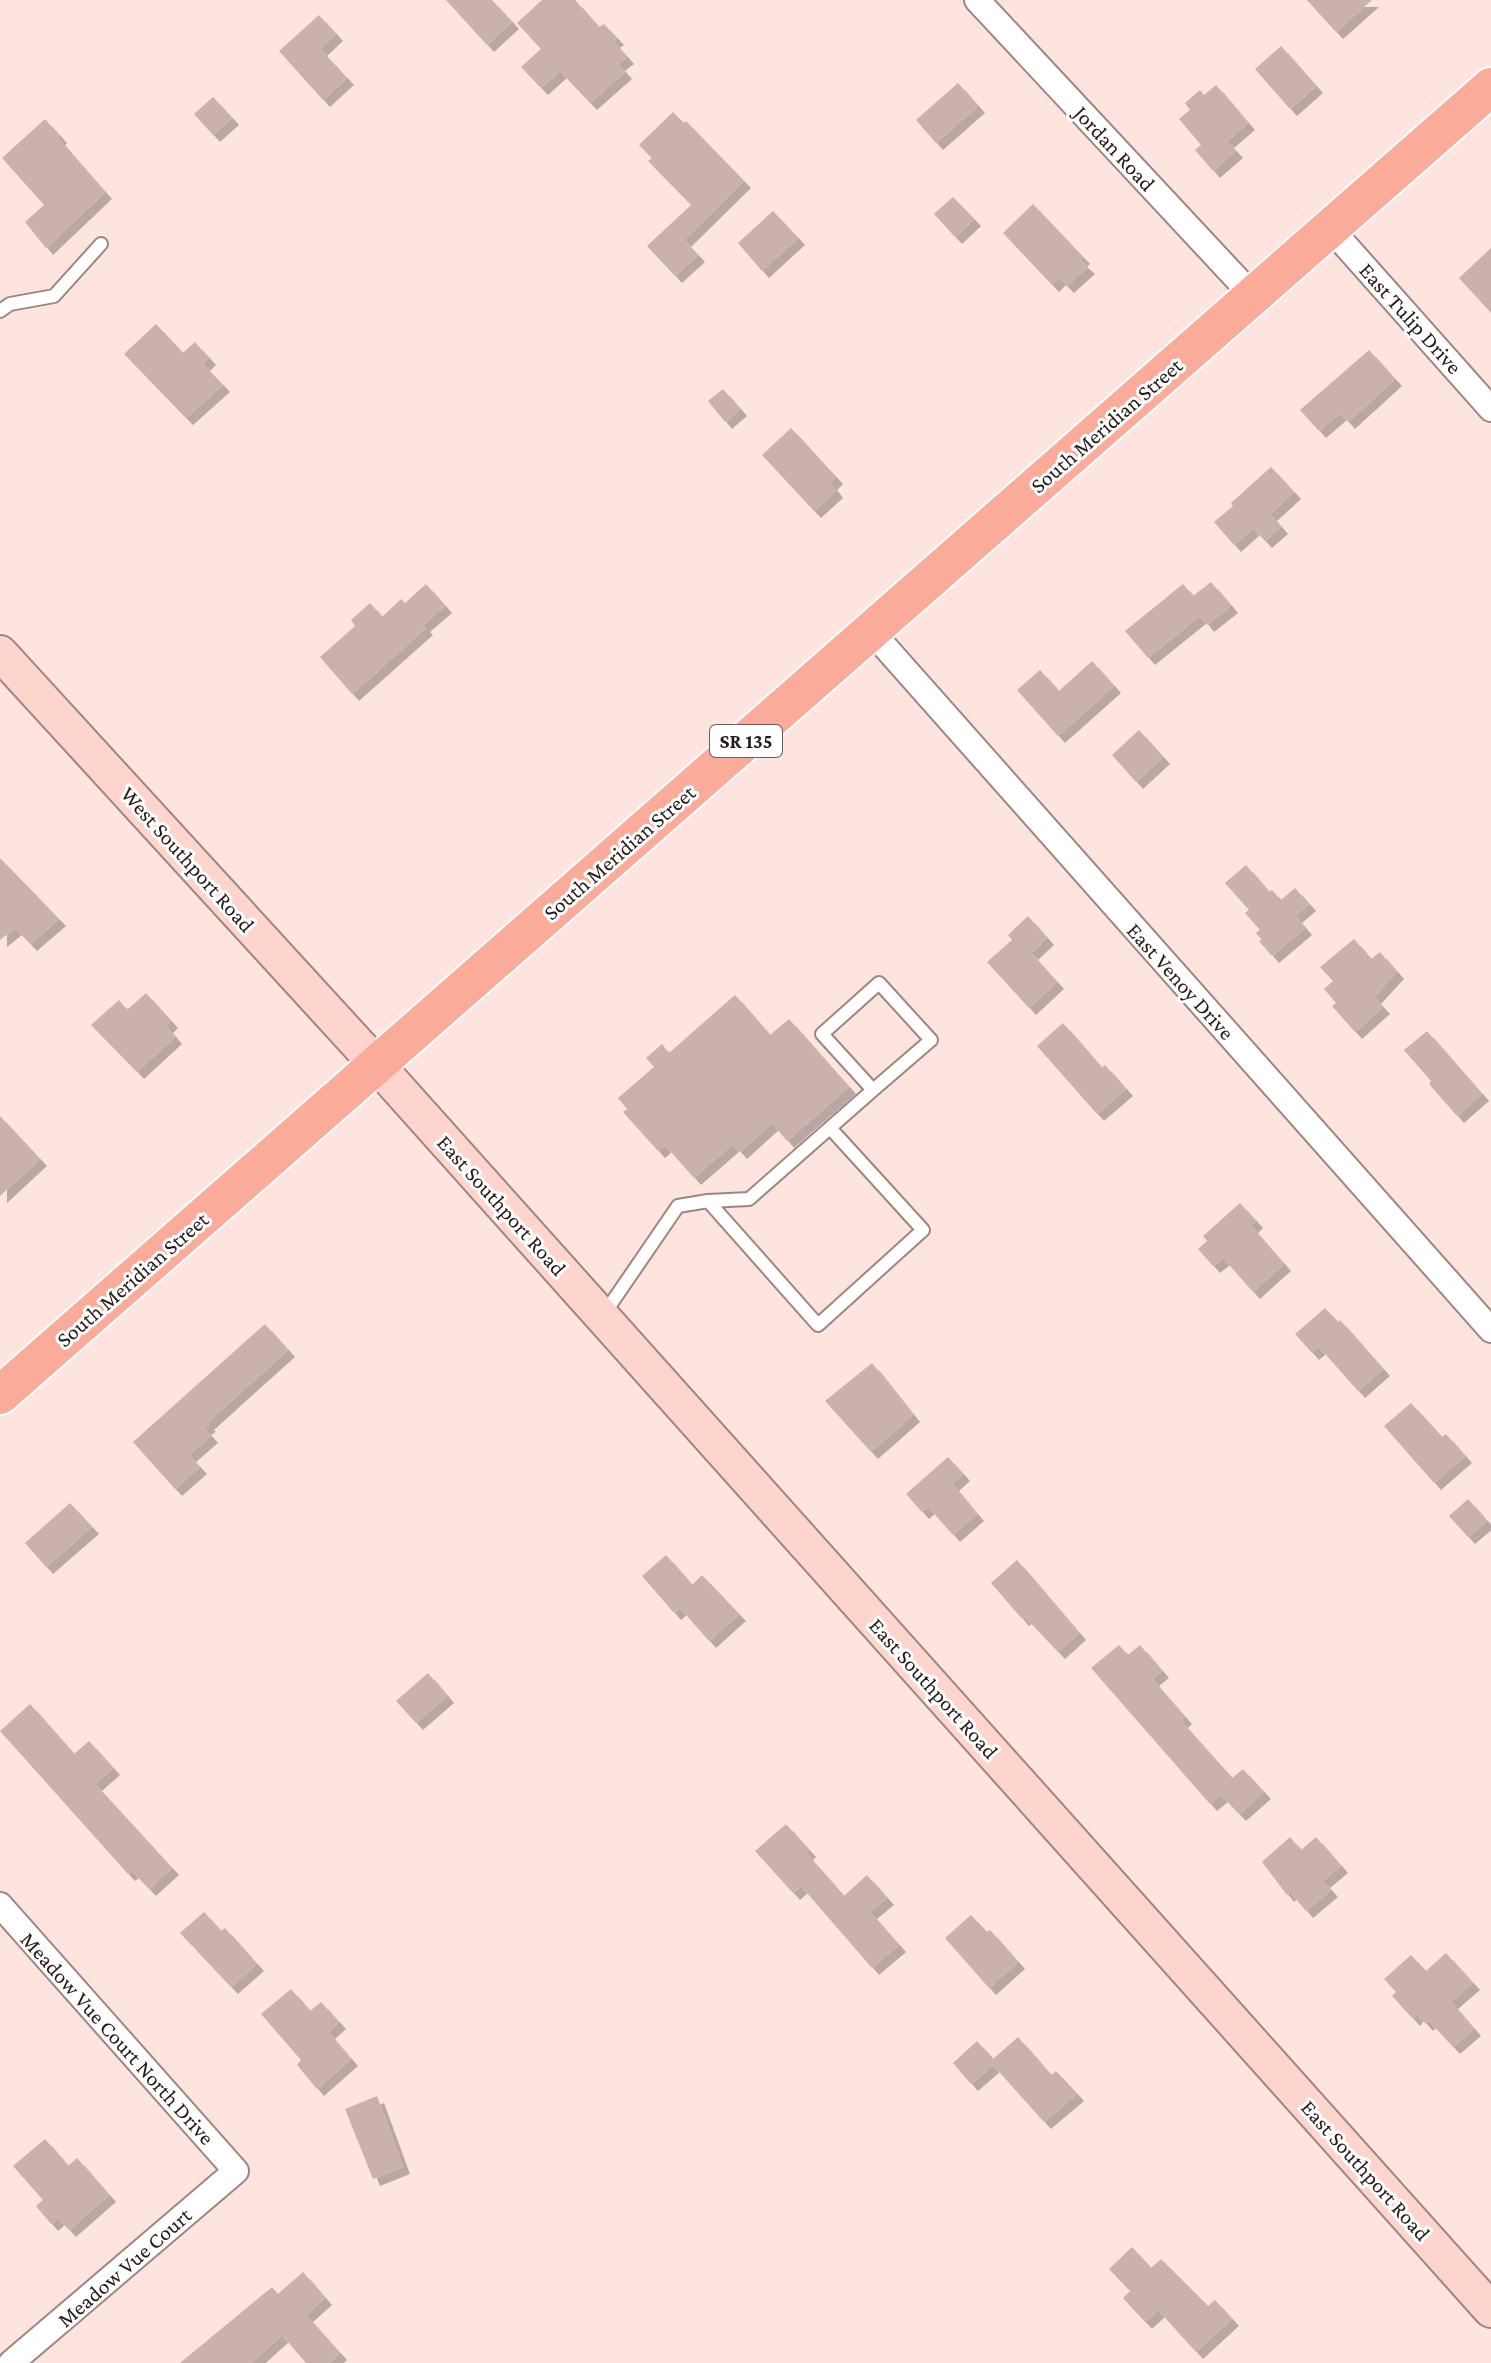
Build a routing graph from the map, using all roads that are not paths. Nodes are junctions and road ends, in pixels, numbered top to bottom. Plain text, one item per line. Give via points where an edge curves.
1 (977, 0) edge
2 (1491, 87) edge
3 (1330, 228) junction
4 (101, 244) dead end
5 (1253, 296) junction
6 (0, 311) edge
7 (1491, 409) edge
8 (871, 631) junction
9 (0, 653) edge
10 (377, 1065) junction
11 (873, 1090) junction
12 (831, 1129) junction
13 (708, 1201) junction
14 (602, 1317) junction
15 (1491, 1330) edge
16 (0, 1395) edge
17 (0, 1905) edge
18 (236, 2171) joint
19 (1491, 2310) edge
20 (11, 2363) edge

1 - 5 street, Jordan Road
2 - 3 main road, South Meridian Street / SR 135
3 - 5 main road, South Meridian Street / SR 135
3 - 7 street, East Tulip Drive
4 - 6 lane via 54,296 10,304
5 - 8 main road, South Meridian Street / SR 135
8 - 10 main road, South Meridian Street / SR 135
8 - 15 street, East Venoy Drive
9 - 10 main road, West Southport Road
10 - 14 main road, East Southport Road
10 - 16 main road, South Meridian Street / SR 135
11 - 11 lane via 822,1034 879,983 931,1040
11 - 12 lane
12 - 13 lane via 749,1199
12 - 13 lane via 923,1230 818,1325
13 - 14 lane via 678,1206
14 - 19 main road, East Southport Road
17 - 18 street, Meadow Vue Court North Drive
18 - 20 street, Meadow Vue Court

